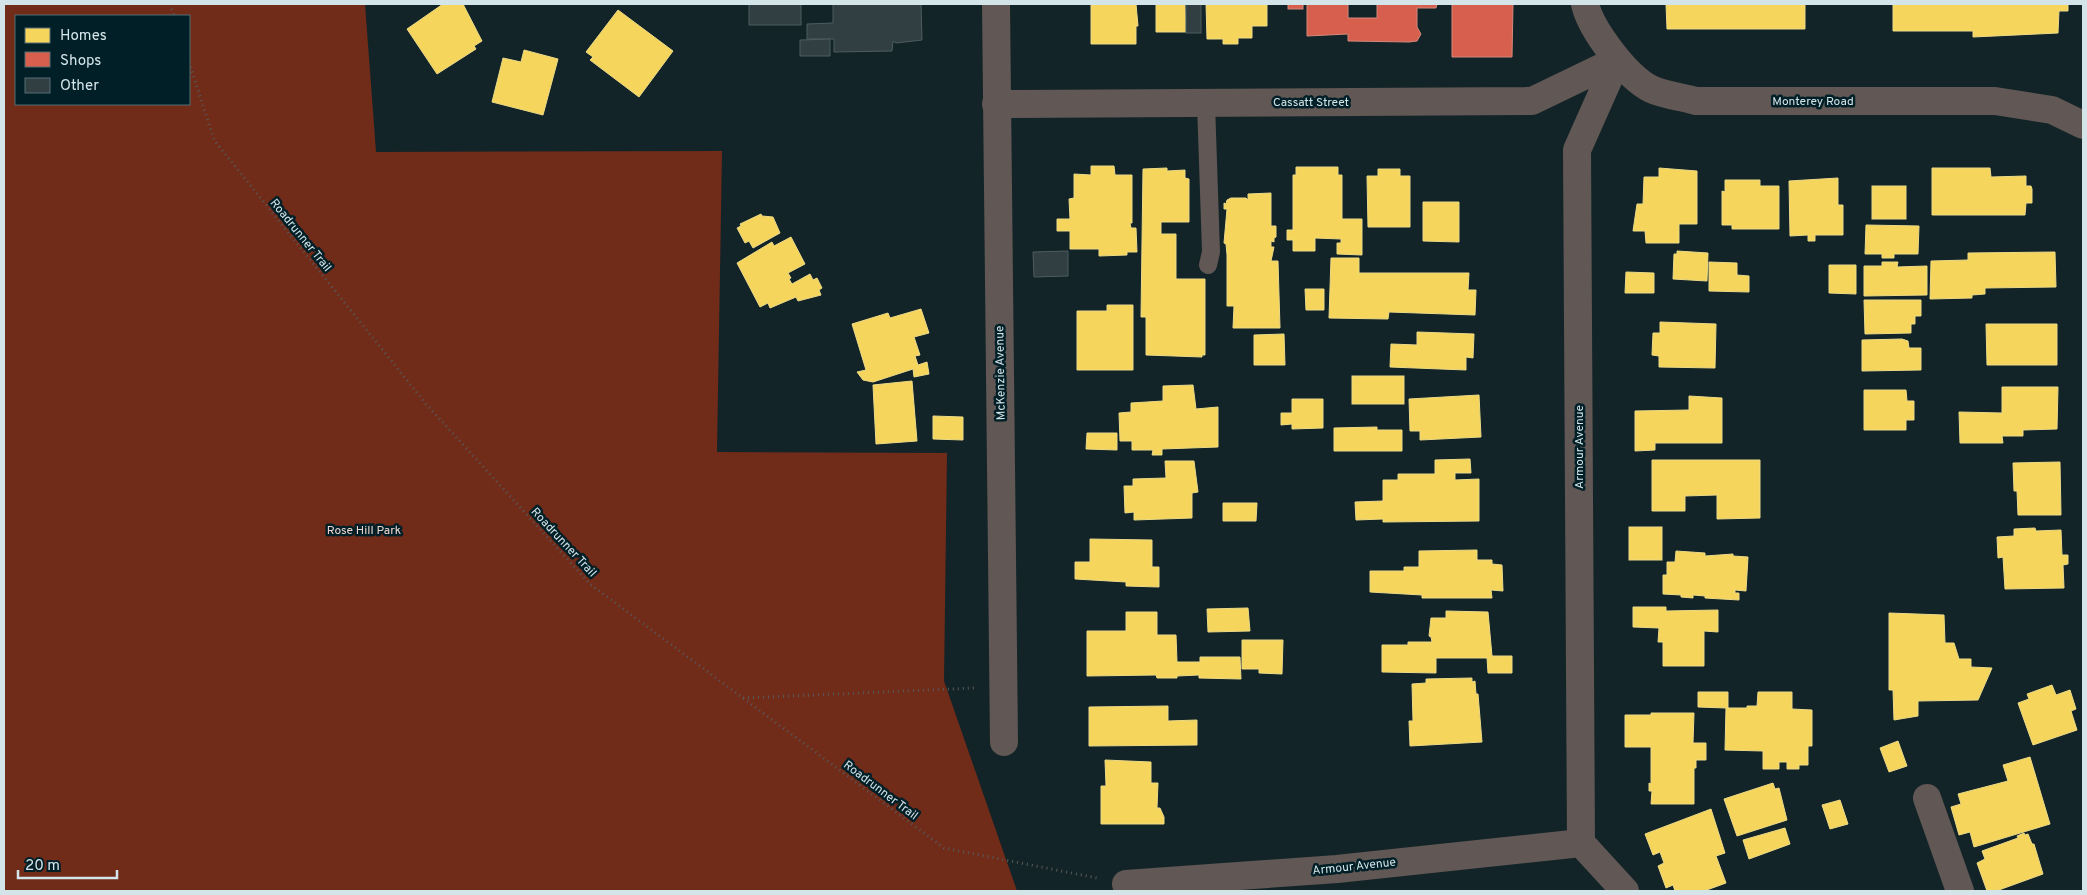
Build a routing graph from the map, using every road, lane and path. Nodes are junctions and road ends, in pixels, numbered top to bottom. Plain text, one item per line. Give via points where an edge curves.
1 (996, 4) edge
2 (1586, 4) edge
3 (1617, 60) junction
4 (190, 65) edge
5 (1206, 103) junction
6 (996, 104) junction
7 (2083, 125) edge
8 (1208, 265) dead end
9 (1004, 687) junction
10 (742, 698) junction
11 (1004, 742) dead end
12 (1927, 798) dead end
13 (1581, 843) junction
14 (1126, 884) joint
15 (1625, 891) edge
16 (1960, 891) edge

1 - 6 street, McKenzie Avenue
2 - 3 street, Monterey Road via 1588,16
3 - 5 street, Cassatt Street via 1532,101
3 - 7 street, Monterey Road via 1651,89 1696,101 1995,101 2052,110
3 - 13 street, Armour Avenue via 1577,150
4 - 10 path, Roadrunner Trail via 214,140 426,404 590,584
5 - 6 street, Cassatt Street
5 - 8 lane via 1211,252
6 - 9 street, McKenzie Avenue
9 - 10 path
9 - 11 street, McKenzie Avenue
10 - 14 path, Roadrunner Trail via 944,848
12 - 16 street
13 - 14 street, Armour Avenue via 1337,869
13 - 15 street

